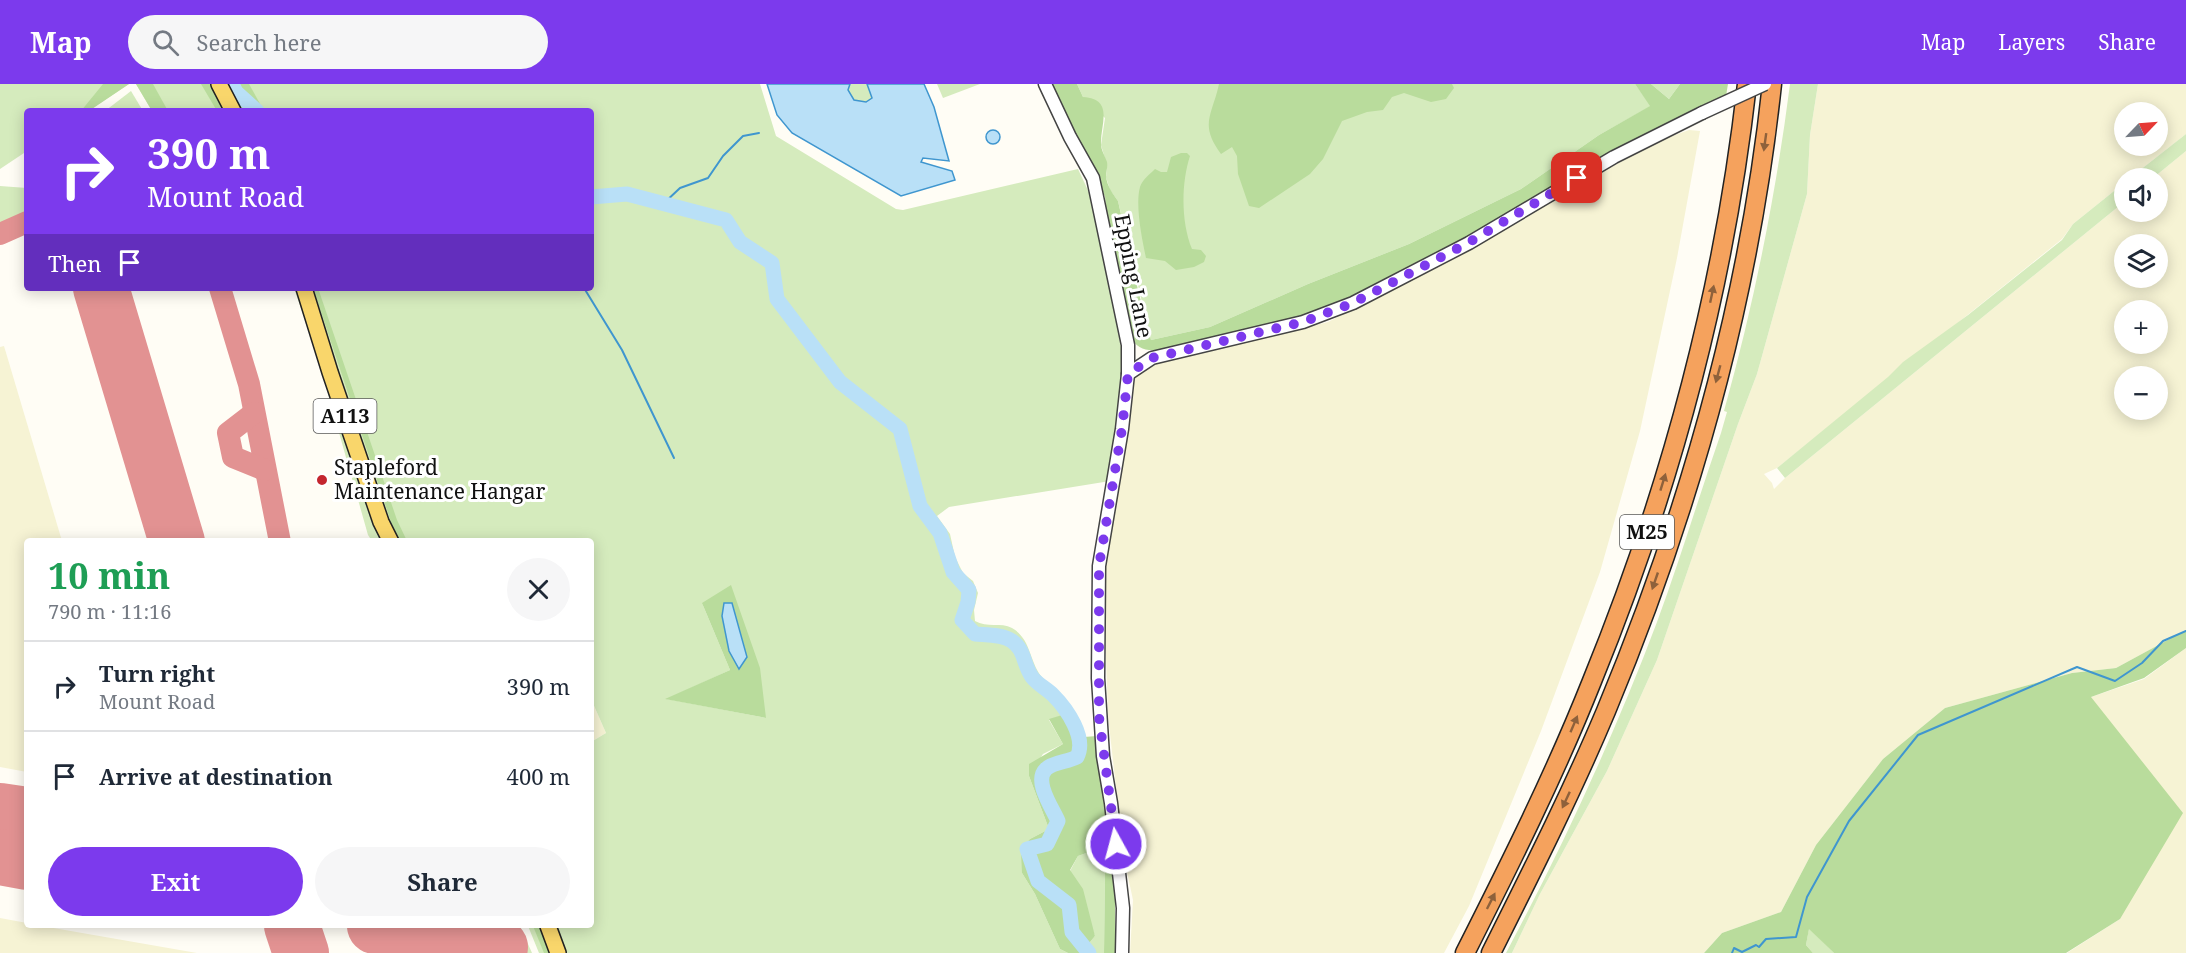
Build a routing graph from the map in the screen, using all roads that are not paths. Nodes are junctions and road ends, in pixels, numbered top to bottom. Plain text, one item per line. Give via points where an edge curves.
1 (219, 84) edge
2 (1045, 84) edge
3 (1747, 84) edge
4 (1765, 84) edge
5 (1772, 84) edge
6 (231, 108) edge
7 (305, 291) edge
8 (1128, 345) junction
9 (1152, 358) junction
10 (1128, 374) junction
11 (389, 538) edge
12 (549, 928) edge
13 (558, 953) edge
14 (1122, 953) edge
15 (1465, 953) edge
16 (1491, 953) edge

1 - 6 main road
2 - 8 street, Epping Lane via 1093,178
15 -> 3 highway, M25 via 1575,723 1653,512 1710,306 1733,187
4 - 9 street, bridge via 1614,157 1468,243 1353,303 1292,325
5 -> 16 highway, M25 via 1739,290 1680,507 1606,710 1552,832
7 - 11 main road, A113
8 - 9 street
8 - 10 street, Epping Lane
9 - 10 street
10 - 14 street, Epping Lane via 1100,553 1098,678 1101,736 1122,897
12 - 13 main road

